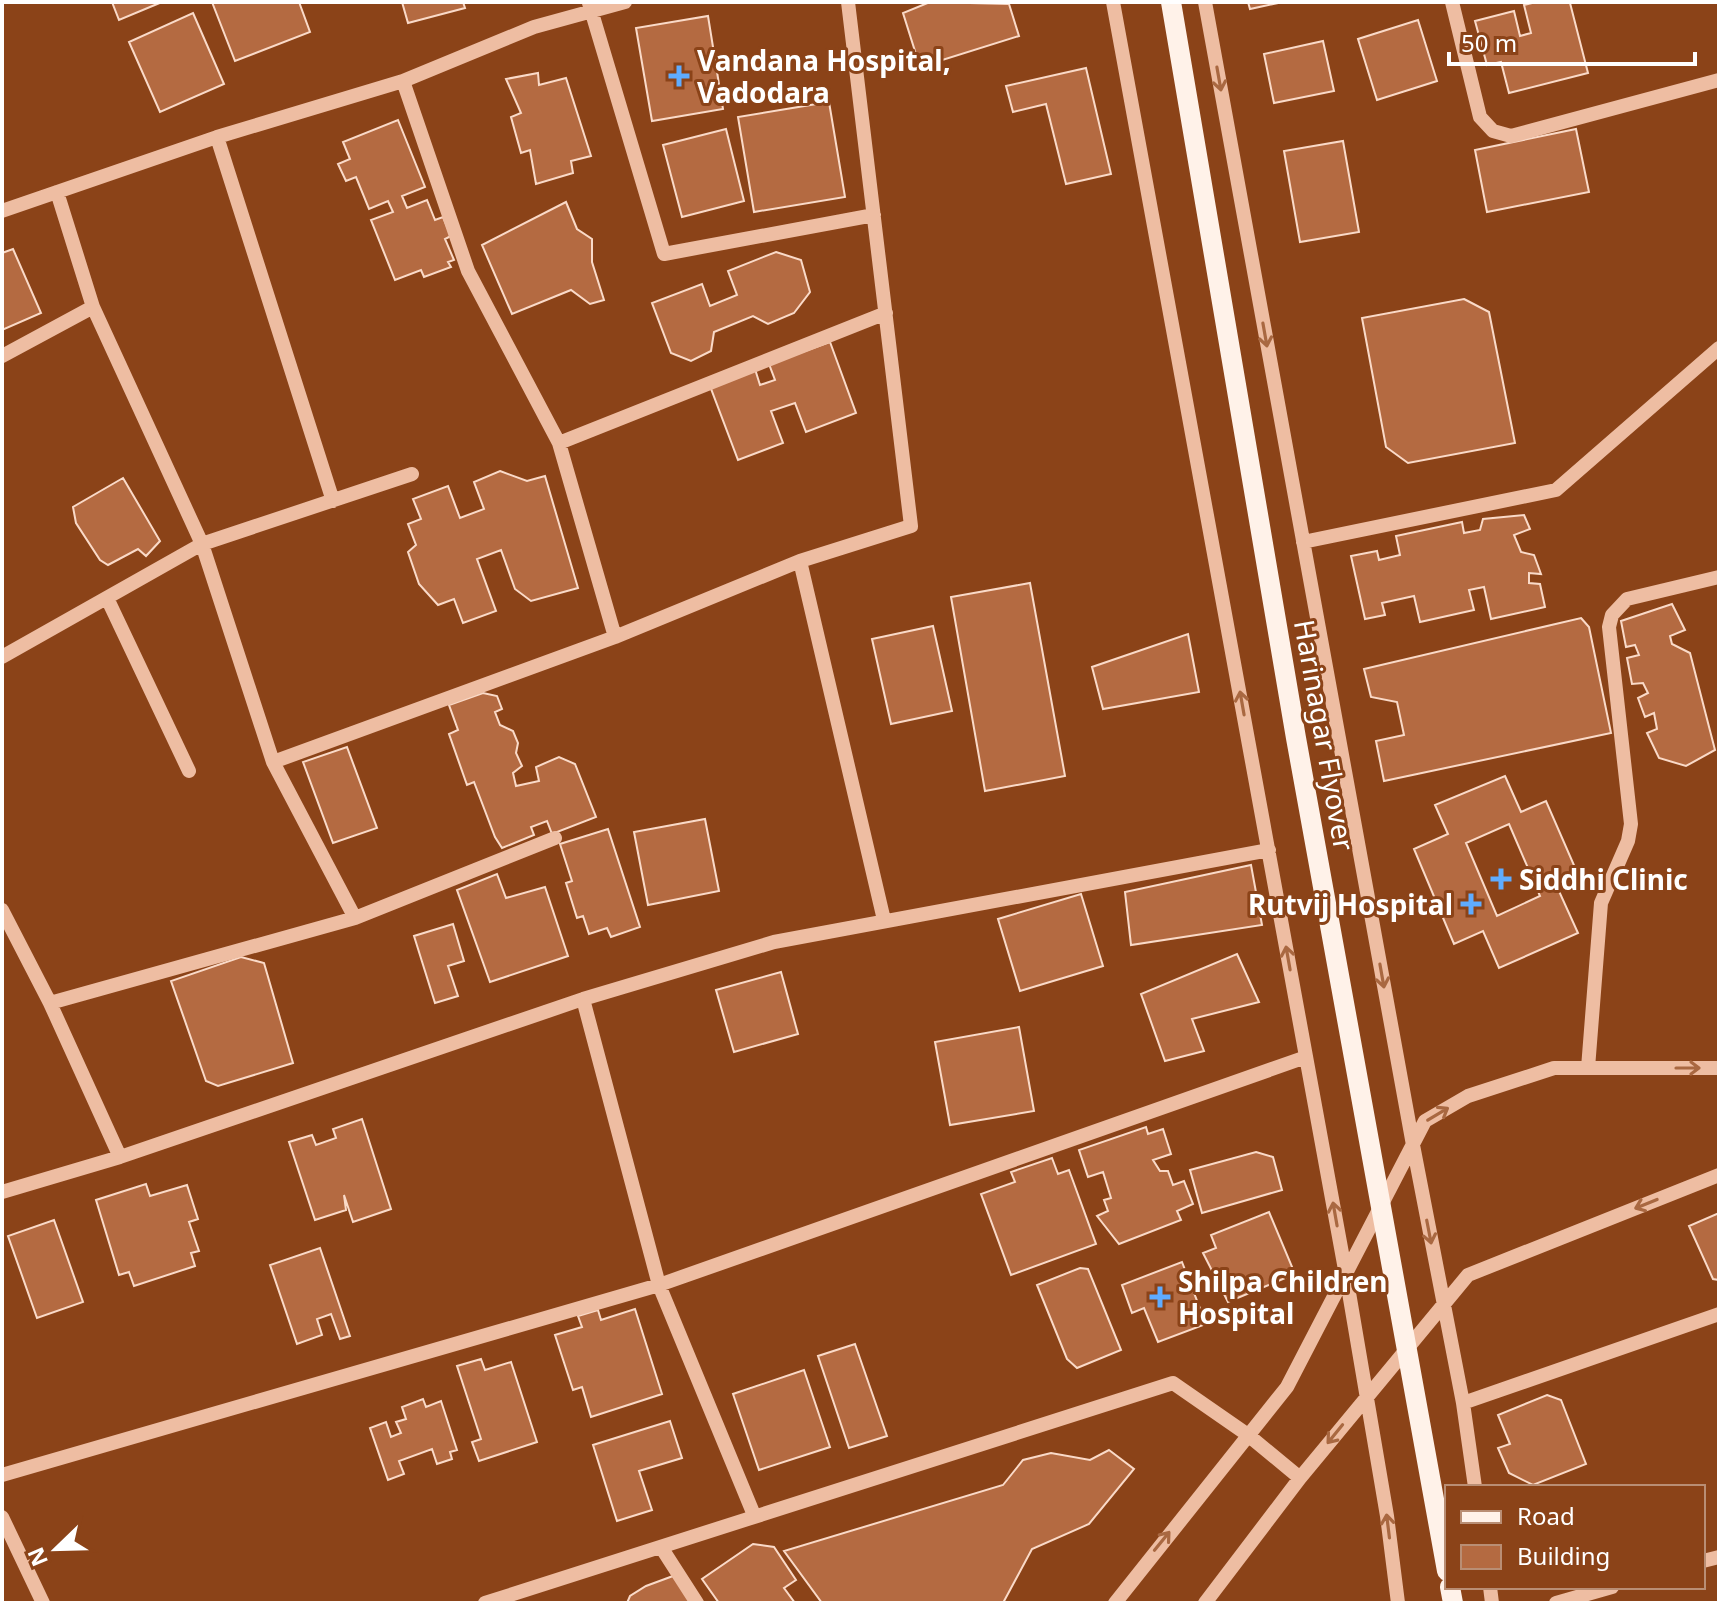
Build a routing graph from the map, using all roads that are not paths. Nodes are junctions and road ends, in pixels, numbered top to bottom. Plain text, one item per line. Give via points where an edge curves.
1 (625, 2) edge
2 (848, 2) edge
3 (1113, 2) edge
4 (1171, 2) edge
5 (1205, 2) edge
6 (1452, 2) edge
7 (590, 7) edge
8 (1719, 80) edge
9 (403, 81) junction
10 (217, 137) junction
11 (57, 192) junction
12 (2, 211) edge
13 (874, 215) junction
14 (93, 307) junction
15 (886, 313) junction
16 (1719, 348) edge
17 (2, 356) edge
18 (559, 443) junction
19 (412, 474) dead end
20 (333, 501) junction
21 (1303, 542) junction
22 (202, 544) junction
23 (800, 561) junction
24 (1719, 577) edge
25 (107, 598) junction
26 (615, 637) junction
27 (2, 657) edge
28 (273, 762) junction
29 (189, 771) dead end
30 (555, 838) dead end
31 (1269, 850) junction
32 (2, 910) edge
33 (355, 918) junction
34 (884, 920) junction
35 (583, 999) junction
36 (50, 1003) junction
37 (1306, 1057) junction
38 (1588, 1068) junction
39 (1719, 1068) edge
40 (1413, 1145) junction
41 (120, 1157) junction
42 (1719, 1175) edge
43 (2, 1192) edge
44 (1346, 1275) junction
45 (659, 1285) junction
46 (1443, 1304) junction
47 (1719, 1314) edge
48 (1367, 1395) junction
49 (1463, 1403) junction
50 (1248, 1435) junction
51 (2, 1475) edge
52 (1300, 1478) junction
53 (1475, 1485) edge
54 (754, 1515) junction
55 (2, 1517) edge
56 (661, 1547) junction
57 (1445, 1560) edge
58 (1605, 1589) edge
59 (43, 1603) edge
60 (485, 1603) edge
61 (697, 1603) edge
62 (1115, 1603) edge
63 (1205, 1603) edge
64 (1398, 1603) edge
65 (1556, 1603) edge

1 - 7 street
2 - 13 street
31 -> 3 street
4 - 57 main road, Harinagar Flyover, bridge via 1296,738
5 -> 21 street
6 - 8 street via 1480,117 1493,131 1511,136
7 - 9 street
7 - 13 street via 664,254
9 - 10 street
9 - 18 street via 468,271
10 - 11 street
10 - 20 street
11 - 12 street
11 - 14 street
13 - 15 street
14 - 17 street
14 - 22 street
15 - 18 street
15 - 23 street via 911,526
16 - 21 street via 1556,490
18 - 26 street
19 - 20 street
20 - 22 street
21 -> 40 street
22 - 25 street
22 - 28 street
23 - 26 street
23 - 34 street
24 - 38 street via 1627,599 1612,615 1609,627 1631,824 1601,903
25 - 27 street
25 - 29 street
26 - 28 street
28 - 33 street
30 - 33 street
31 - 34 street
37 -> 31 street
32 - 36 street
33 - 36 street
34 - 35 street via 774,942
35 - 41 street
35 - 45 street
36 - 41 street
44 -> 37 street
37 - 45 street
38 -> 39 street
40 -> 38 street via 1425,1121 1468,1096 1554,1068
40 - 44 street
40 -> 46 street
41 - 43 street
42 -> 46 street via 1468,1275
44 - 48 street
44 - 50 street via 1287,1387
45 - 51 street
45 - 54 street
46 - 48 street
46 - 49 street
47 - 49 street
48 -> 52 street
64 -> 48 street
49 - 53 street
50 - 52 street
50 - 54 street via 1173,1383
62 -> 50 street
52 - 63 street
54 - 56 street
55 - 59 street
56 - 60 street
56 - 61 street
58 - 65 street

